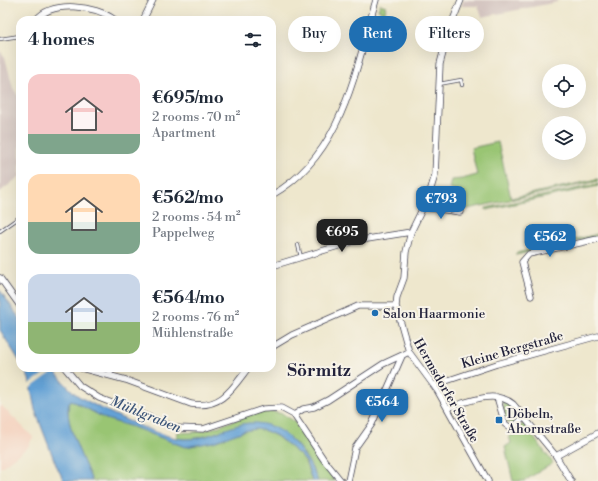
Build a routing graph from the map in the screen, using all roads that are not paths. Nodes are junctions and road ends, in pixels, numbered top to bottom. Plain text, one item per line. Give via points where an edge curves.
1 (153, 0) edge
2 (376, 0) edge
3 (461, 0) edge
4 (40, 16) edge
5 (110, 16) edge
6 (145, 16) edge
7 (16, 37) edge
8 (0, 39) edge
9 (439, 84) junction
10 (462, 85) dead end
11 (276, 192) edge
12 (424, 207) junction
13 (460, 212) dead end
14 (16, 220) edge
15 (0, 231) edge
16 (411, 232) junction
17 (598, 238) edge
18 (298, 245) dead end
19 (301, 257) junction
20 (276, 265) edge
21 (0, 278) edge
22 (531, 296) dead end
23 (16, 300) edge
24 (396, 306) junction
25 (598, 336) edge
26 (276, 345) edge
27 (409, 352) junction
28 (402, 356) junction
29 (68, 372) edge
30 (97, 372) edge
31 (110, 372) edge
32 (245, 372) edge
33 (109, 375) junction
34 (434, 385) junction
35 (497, 397) junction
36 (447, 408) junction
37 (294, 415) junction
38 (524, 417) junction
39 (598, 433) edge
40 (556, 456) junction
41 (341, 481) edge
42 (348, 481) edge
43 (488, 481) edge
44 (571, 481) edge

1 - 6 street
2 - 11 street via 343,112 330,137 308,168
3 - 9 street via 443,51
4 - 5 street via 50,7 67,2 102,11
7 - 8 lane
9 - 10 lane via 460,80
9 - 12 street via 435,175
12 - 13 street
12 - 16 street
14 - 15 lane
16 - 19 street via 355,241
16 - 24 street via 404,278
17 - 22 street via 529,254 522,262
18 - 19 lane
19 - 20 street
21 - 23 street
24 - 26 street via 358,306
24 - 27 street, Hermsdorfer Straße
25 - 34 street, Kleine Bergstraße via 497,364
27 - 28 street
27 - 34 street, Hermsdorfer Straße
28 - 37 street via 377,368 328,400
28 - 42 street via 372,424 354,448
29 - 37 street via 80,386 98,398 177,428 203,429 270,408 281,408
30 - 33 street
31 - 33 street
32 - 33 street via 225,397 211,404 202,405 191,404
34 - 36 street, Hermsdorfer Straße
35 - 36 street
35 - 38 street via 506,399
35 - 38 street via 503,419 509,427 516,425
36 - 43 street, Hermsdorfer Straße
37 - 41 street
38 - 40 street
39 - 40 street
40 - 44 street

